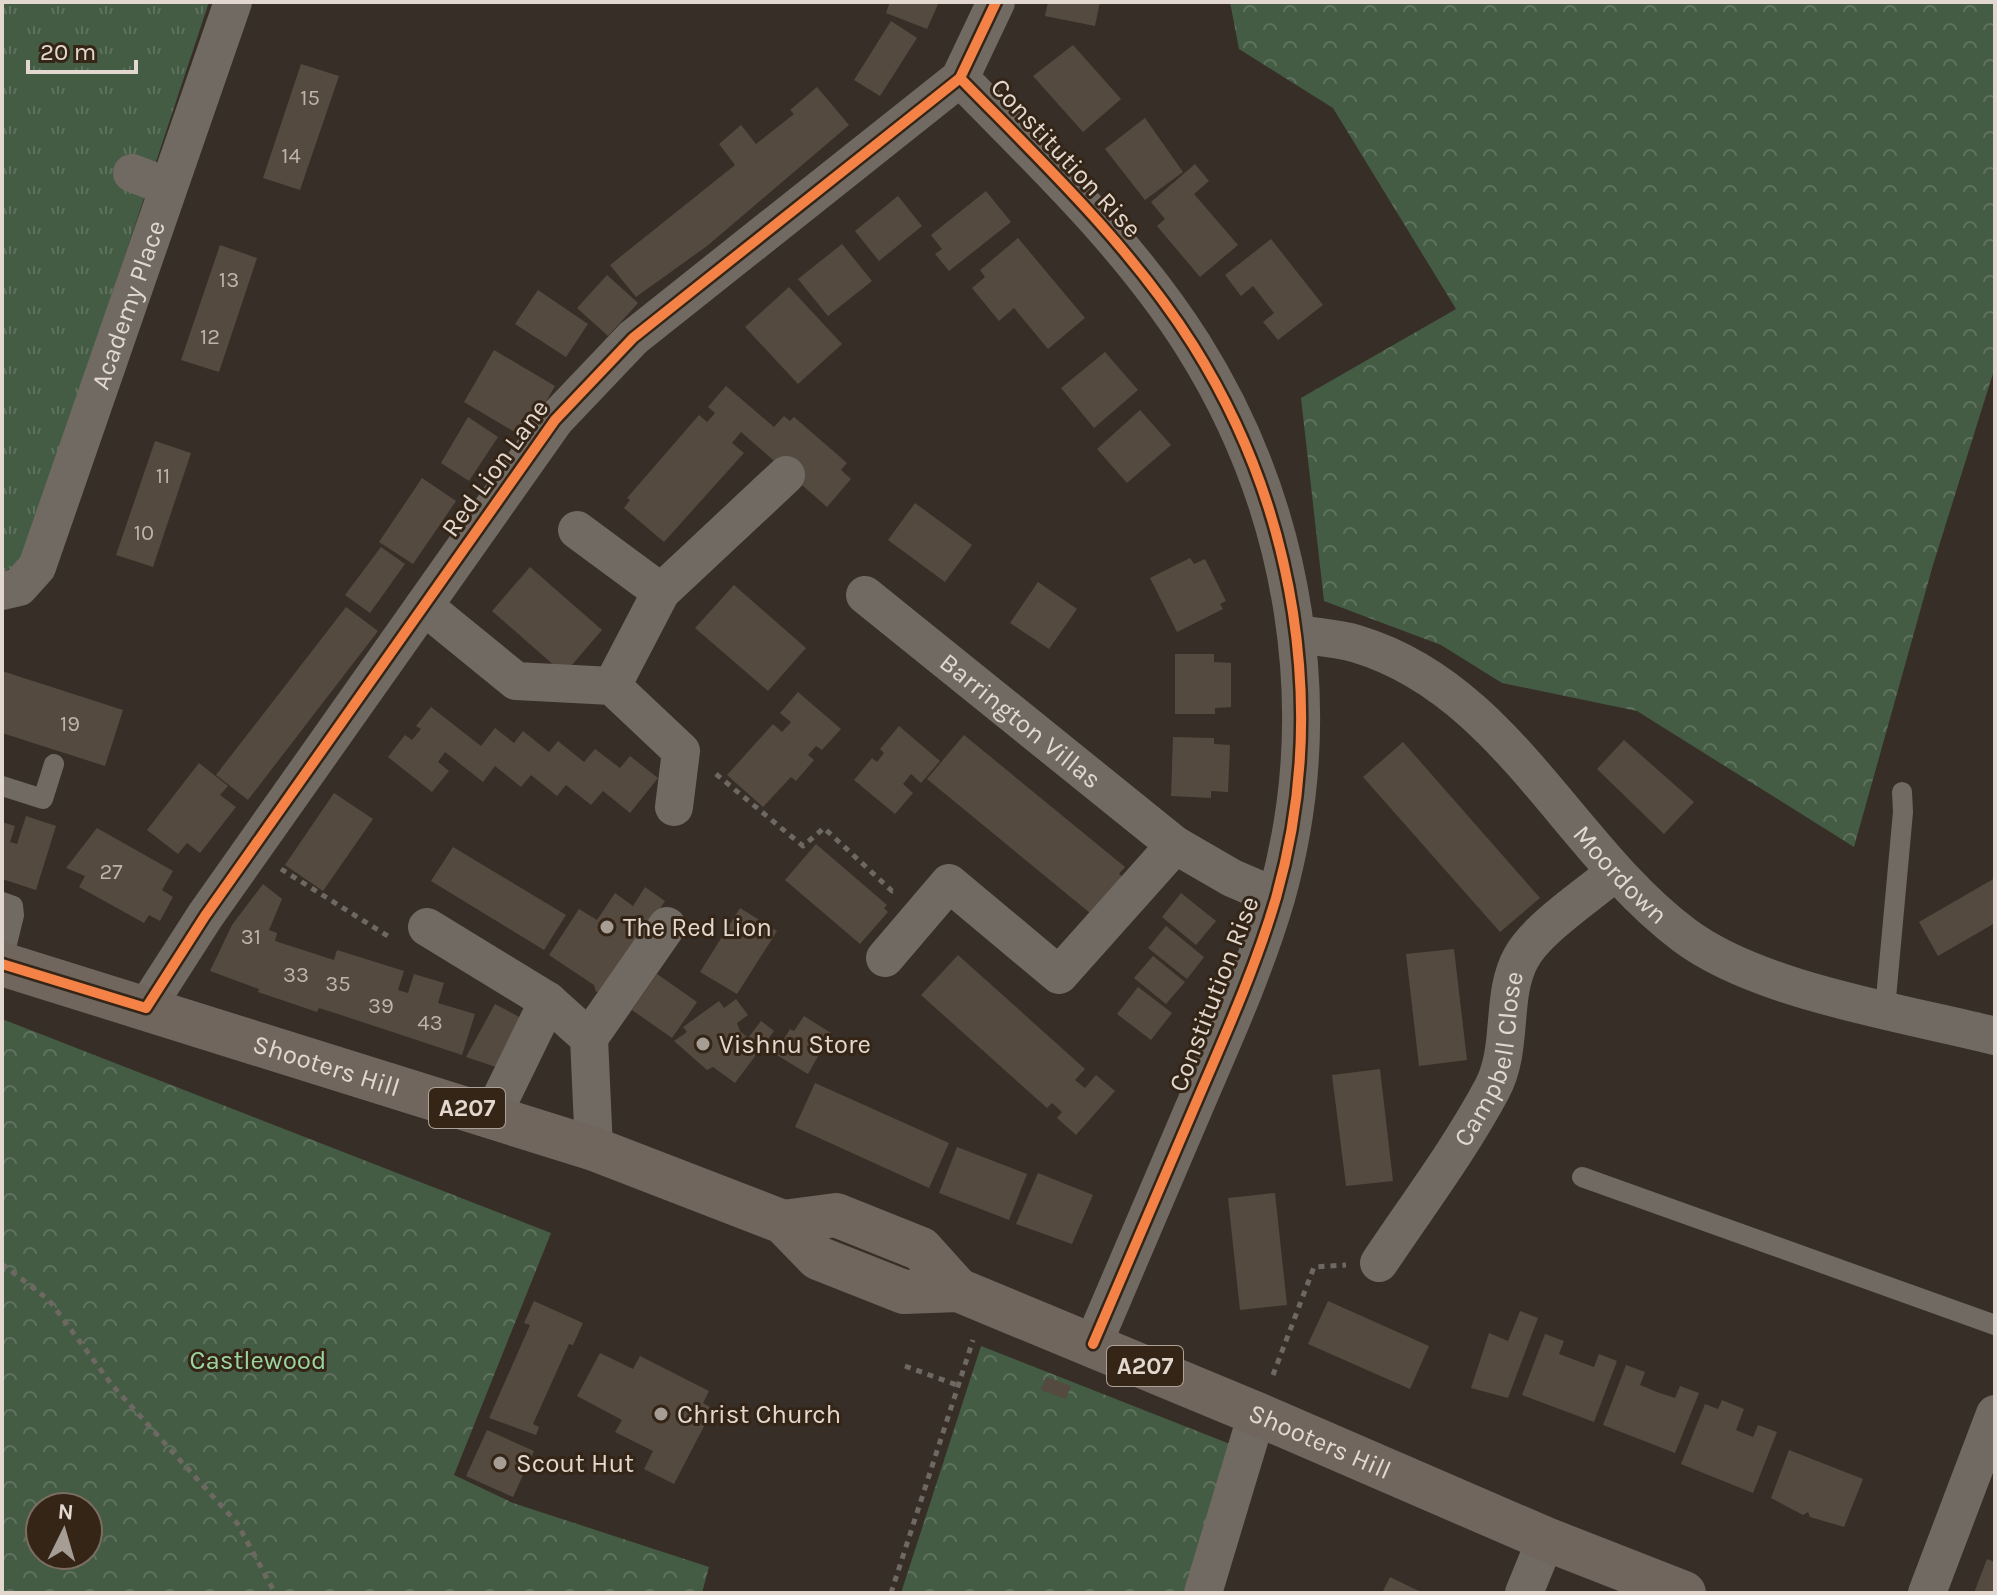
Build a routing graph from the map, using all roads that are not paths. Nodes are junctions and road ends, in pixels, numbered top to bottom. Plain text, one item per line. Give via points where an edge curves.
1 (233, 2) edge
2 (996, 2) edge
3 (960, 78) junction
4 (132, 173) dead end
5 (168, 187) junction
6 (786, 475) dead end
7 (577, 530) dead end
8 (2, 591) edge
9 (661, 592) junction
10 (865, 595) dead end
11 (424, 606) junction
12 (1297, 634) junction
13 (612, 686) junction
14 (54, 764) dead end
15 (2, 786) edge
16 (1902, 792) dead end
17 (674, 807) dead end
18 (1175, 845) junction
19 (1615, 872) junction
20 (1276, 897) junction
21 (2, 902) edge
22 (667, 926) dead end
23 (427, 927) road end
24 (885, 958) dead end
25 (2, 964) edge
26 (548, 1001) junction
27 (146, 1008) junction
28 (1885, 1009) junction
29 (1995, 1036) edge
30 (589, 1038) junction
31 (492, 1116) junction
32 (594, 1149) junction
33 (1582, 1177) dead end
34 (1379, 1263) road end
35 (1995, 1325) edge
36 (1093, 1344) junction
37 (1265, 1394) junction
38 (1991, 1438) edge
39 (1546, 1539) junction
40 (1203, 1593) edge
41 (1524, 1593) edge
42 (1684, 1593) edge
43 (1927, 1593) edge

1 - 5 street, Academy Place
2 - 3 street, Red Lion Lane
3 - 11 street, Red Lion Lane via 633,338 555,420
3 - 12 street, Constitution Rise via 1094,218 1193,346 1250,457 1280,542
4 - 5 street
5 - 8 street, Academy Place via 37,567 19,587
6 - 9 street
7 - 9 street
9 - 13 street
10 - 18 street, Barrington Villas
11 - 13 street via 516,681
11 - 27 street, Red Lion Lane
12 - 19 street, Moordown via 1356,643 1412,668 1465,703
12 - 20 street, Constitution Rise via 1302,699 1297,798
13 - 17 street via 681,751
14 - 15 lane via 43,799
16 - 28 lane
18 - 20 street, Barrington Villas
18 - 24 street via 1059,975 949,883
19 - 28 street, Moordown via 1685,936 1746,970
19 - 34 street, Campbell Close via 1521,958 1506,1048 1492,1089
20 - 36 street, Constitution Rise via 1243,993
21 - 25 lane via 13,906 14,915
22 - 30 street
23 - 26 street
25 - 27 main road, Shooters Hill / A207
26 - 30 street
26 - 31 street
27 - 31 main road, Shooters Hill / A207
28 - 29 street, Moordown
30 - 32 street
31 - 32 main road, Shooters Hill / A207
32 - 36 main road, Shooters Hill / A207 via 783,1222 818,1258 904,1292 958,1290
33 - 35 lane
36 - 37 main road, Shooters Hill / A207
37 - 39 main road, Shooters Hill / A207
37 - 40 street
38 - 43 street
39 - 41 street
39 - 42 main road, Shooters Hill / A207

